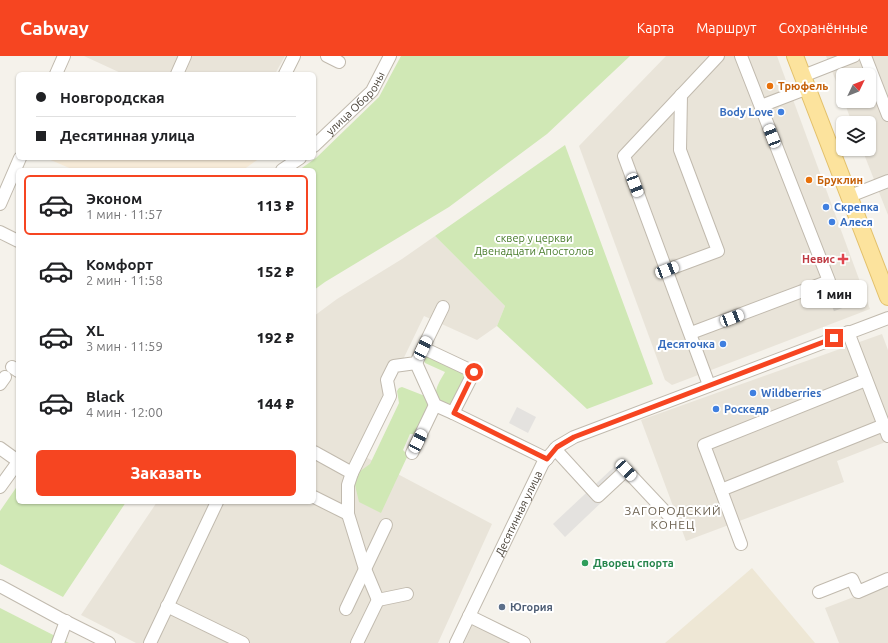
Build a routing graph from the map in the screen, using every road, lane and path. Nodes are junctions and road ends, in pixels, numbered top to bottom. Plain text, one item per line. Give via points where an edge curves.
1 (185, 56) edge
2 (294, 56) edge
3 (327, 56) edge
4 (390, 56) edge
5 (718, 56) edge
6 (741, 56) edge
7 (795, 56) edge
8 (854, 56) edge
9 (865, 56) edge
10 (61, 57) edge
11 (340, 62) dead end
12 (57, 72) edge
13 (178, 72) edge
14 (286, 72) edge
15 (805, 82) junction
16 (681, 95) junction
17 (761, 106) junction
18 (888, 115) edge
19 (316, 144) edge
20 (19, 160) edge
21 (297, 160) edge
22 (285, 168) edge
23 (888, 181) edge
24 (850, 196) junction
25 (0, 204) edge
26 (0, 232) edge
27 (16, 240) edge
28 (667, 270) junction
29 (888, 297) edge
30 (443, 306) dead end
31 (888, 318) edge
32 (848, 332) junction
33 (690, 333) junction
34 (423, 348) junction
35 (416, 363) junction
36 (866, 380) junction
37 (709, 385) junction
38 (436, 405) junction
39 (454, 413) junction
40 (886, 430) edge
41 (0, 448) edge
42 (555, 449) junction
43 (316, 453) edge
44 (412, 453) dead end
45 (547, 459) junction
46 (16, 460) edge
47 (16, 464) edge
48 (352, 472) junction
49 (0, 487) edge
50 (721, 490) junction
51 (316, 498) edge
52 (216, 504) edge
53 (348, 514) junction
54 (672, 519) dead end
55 (386, 525) dead end
56 (741, 544) dead end
57 (365, 569) junction
58 (888, 579) edge
59 (0, 586) edge
60 (819, 592) dead end
61 (406, 594) dead end
62 (378, 600) junction
63 (167, 606) junction
64 (346, 609) dead end
65 (469, 616) junction
66 (66, 622) junction
67 (518, 642) edge
68 (58, 643) edge
69 (109, 643) edge
70 (150, 643) edge
71 (243, 643) edge
72 (357, 643) edge
73 (456, 643) edge

1 - 13 street
2 - 14 street
3 - 11 street
4 - 19 street, улица Обороны via 372,91
5 - 16 street
6 - 17 street
7 - 15 main road
8 - 15 street
9 - 18 street
10 - 12 street
15 - 17 street
15 - 24 main road
16 - 28 street via 624,156
16 - 28 street via 680,150 718,251
17 - 33 street via 829,281
20 - 25 street
21 - 22 street
23 - 24 street
24 - 29 main road
26 - 27 street
28 - 33 street
30 - 34 street
31 - 32 street, Десятинная улица
32 - 36 street
32 - 37 street, Десятинная улица
33 - 37 street
34 - 35 street
34 - 39 street via 474,372
35 - 38 street
35 - 48 street via 394,366 386,380 390,396
36 - 40 street
36 - 50 street via 704,446
37 - 42 street, Десятинная улица via 574,437
38 - 39 street
38 - 44 street
39 - 45 street
40 - 50 street
41 - 46 street
42 - 45 street, Десятинная улица
42 - 54 street via 598,496 626,470
43 - 48 street
45 - 65 street, Десятинная улица
47 - 49 street
48 - 53 street via 348,485
50 - 56 street
51 - 53 street
52 - 63 street
53 - 57 street
55 - 57 street
57 - 62 street
57 - 64 street
58 - 60 street via 858,592 852,579
59 - 66 street
61 - 62 street
62 - 72 street
63 - 70 street
63 - 71 street
65 - 67 street
65 - 73 street, Десятинная улица
66 - 68 street
66 - 69 street

